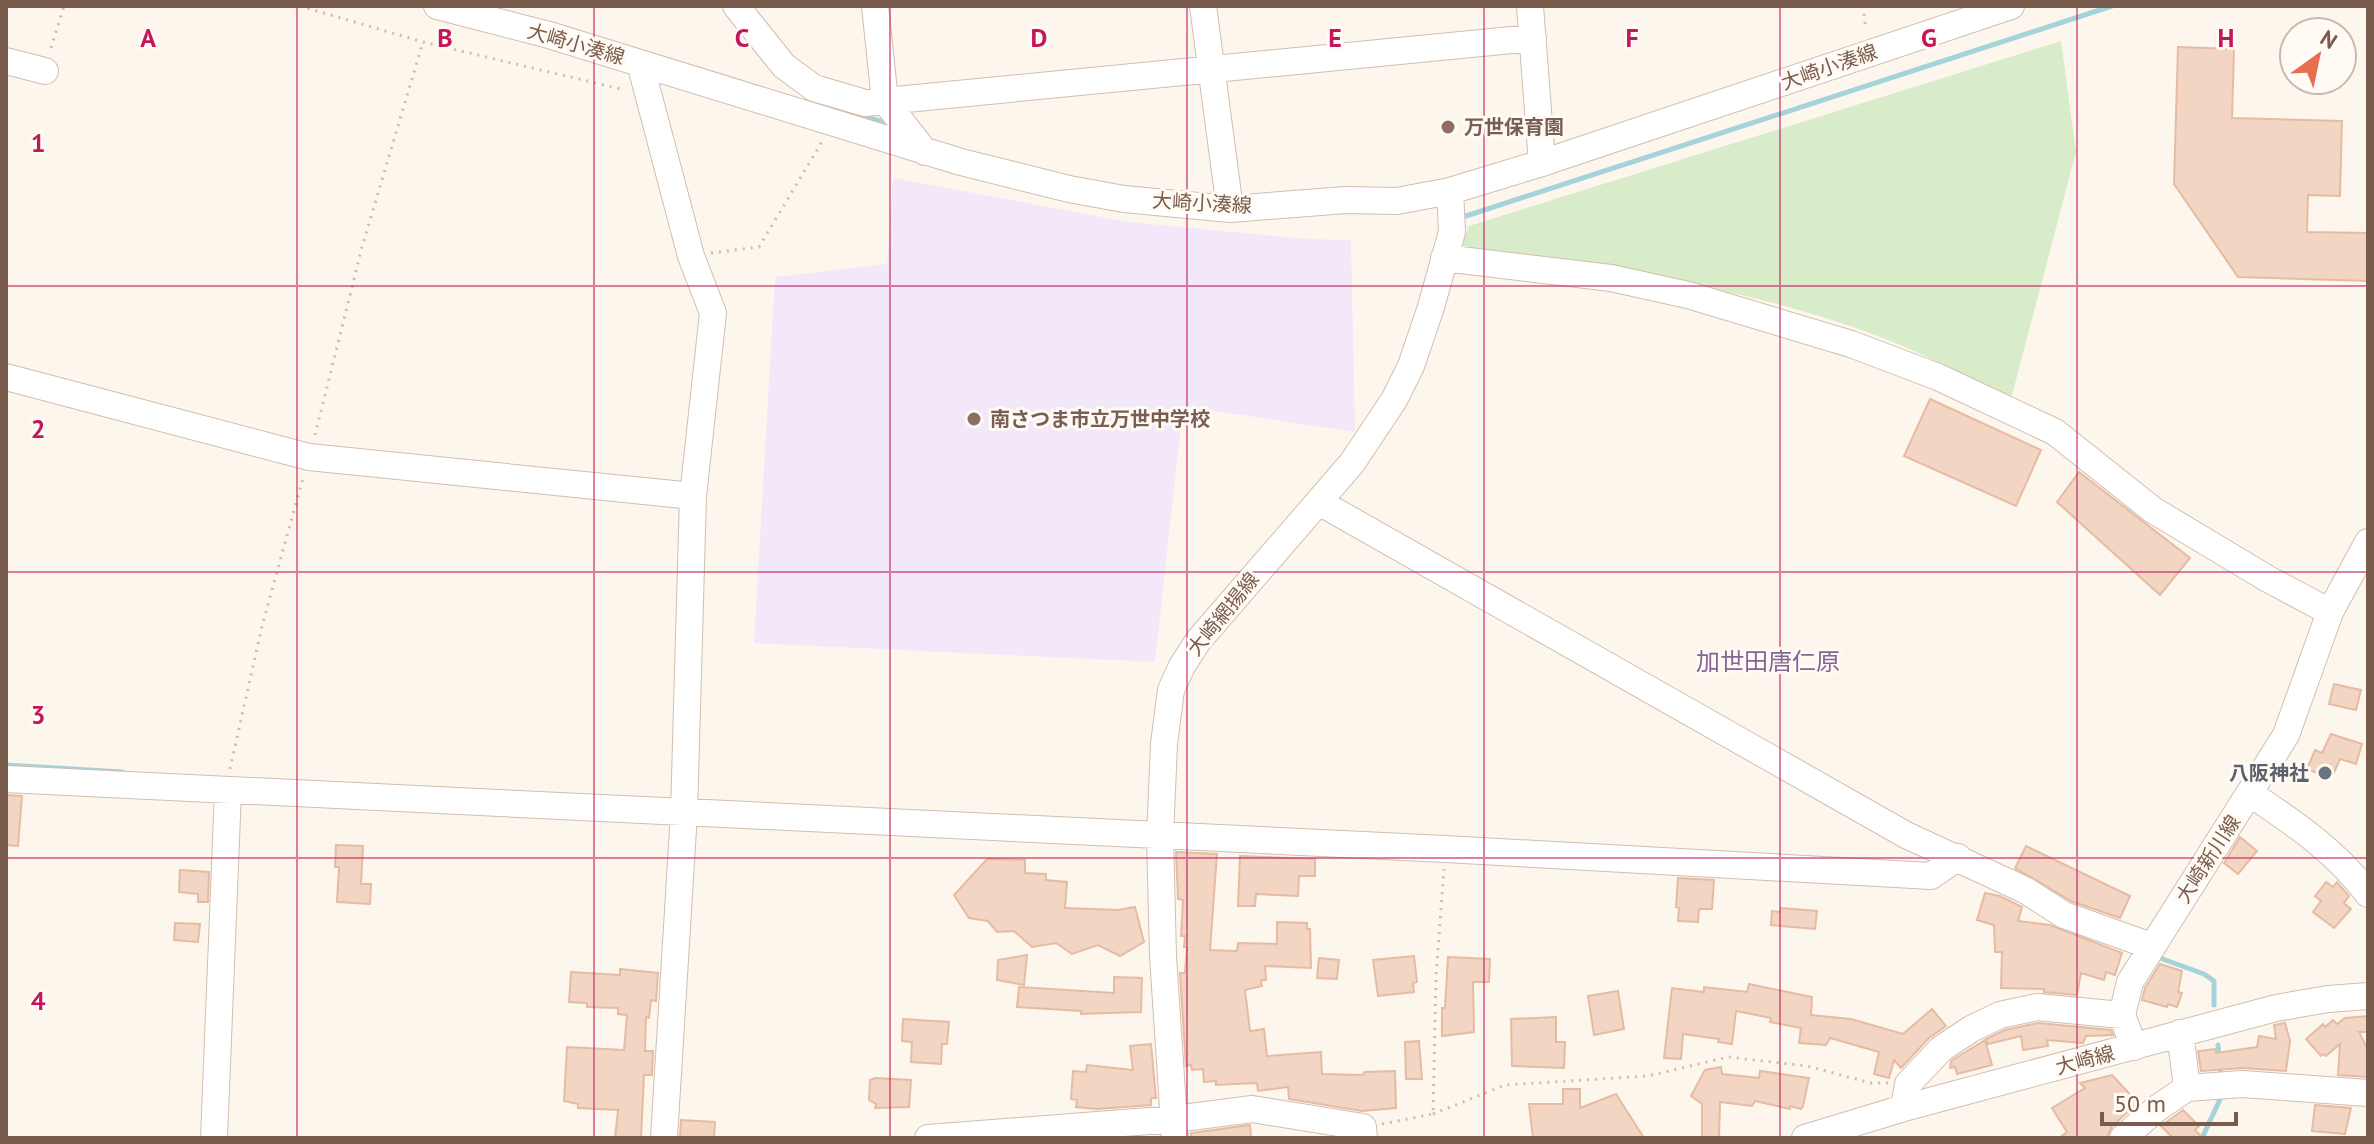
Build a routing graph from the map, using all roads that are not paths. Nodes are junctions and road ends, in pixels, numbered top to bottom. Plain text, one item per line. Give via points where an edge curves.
1 (437, 6) edge
2 (736, 6) edge
3 (875, 6) edge
4 (1203, 6) edge
5 (1530, 6) edge
6 (2011, 6) edge
7 (1533, 38) junction
8 (6, 61) edge
9 (640, 63) junction
10 (1210, 69) junction
11 (45, 71) road end
12 (885, 101) junction
13 (925, 152) junction
14 (1542, 163) junction
15 (1450, 191) junction
16 (1230, 209) junction
17 (1444, 258) junction
18 (6, 377) edge
19 (693, 496) junction
20 (1319, 502) junction
21 (2368, 542) edge
22 (2330, 612) junction
23 (6, 779) edge
24 (229, 780) junction
25 (2251, 794) junction
26 (684, 807) junction
27 (1160, 837) junction
28 (1958, 857) junction
29 (2368, 894) edge
30 (2151, 946) junction
31 (2368, 996) edge
32 (2122, 1015) junction
33 (2180, 1033) junction
34 (2134, 1047) junction
35 (2187, 1088) junction
36 (2368, 1093) edge
37 (1906, 1096) junction
38 (1175, 1129) edge
39 (1364, 1133) edge
40 (214, 1138) edge
41 (664, 1138) edge
42 (928, 1138) edge
43 (1805, 1138) edge
44 (2123, 1138) edge

1 - 9 street, 大崎小湊線
2 - 12 street via 784,66 814,88 865,103
3 - 12 street
4 - 10 street
5 - 7 street
6 - 14 street, 大崎小湊線
7 - 10 street
7 - 14 street
8 - 11 street
9 - 13 street, 大崎小湊線
9 - 19 street via 691,256 713,313
10 - 12 street
10 - 16 street
12 - 13 street
13 - 16 street, 大崎小湊線 via 1069,189
14 - 15 street, 大崎小湊線
15 - 16 street, 大崎小湊線 via 1397,201
15 - 17 street, 大崎網揚線 via 1452,232
17 - 20 street, 大崎網揚線 via 1416,351 1394,400
17 - 22 street via 1611,278 1688,295 1851,344 1938,377 2055,432 2153,510
18 - 19 street via 309,457
19 - 26 street
20 - 27 street, 大崎網揚線 via 1182,666 1171,690 1164,744
20 - 28 street via 1906,835
21 - 22 street, 大崎新川線
22 - 25 street, 大崎新川線 via 2286,735
23 - 24 street
24 - 26 street
24 - 40 street
25 - 29 street via 2319,841
25 - 30 street, 大崎新川線
26 - 27 street
26 - 41 street
27 - 28 street via 1931,876
27 - 38 street, 大崎網揚線
28 - 30 street via 2064,915
30 - 32 street, 大崎新川線 via 2130,982
31 - 33 street, 大崎線 via 2276,1008
32 - 34 street
32 - 37 street via 2037,1007 2000,1015 1941,1049
33 - 34 street, 大崎線
33 - 35 street
34 - 37 street, 大崎線
35 - 36 street via 2242,1084
35 - 44 street
37 - 43 street, 大崎線
38 - 39 street via 1252,1109
38 - 42 street

